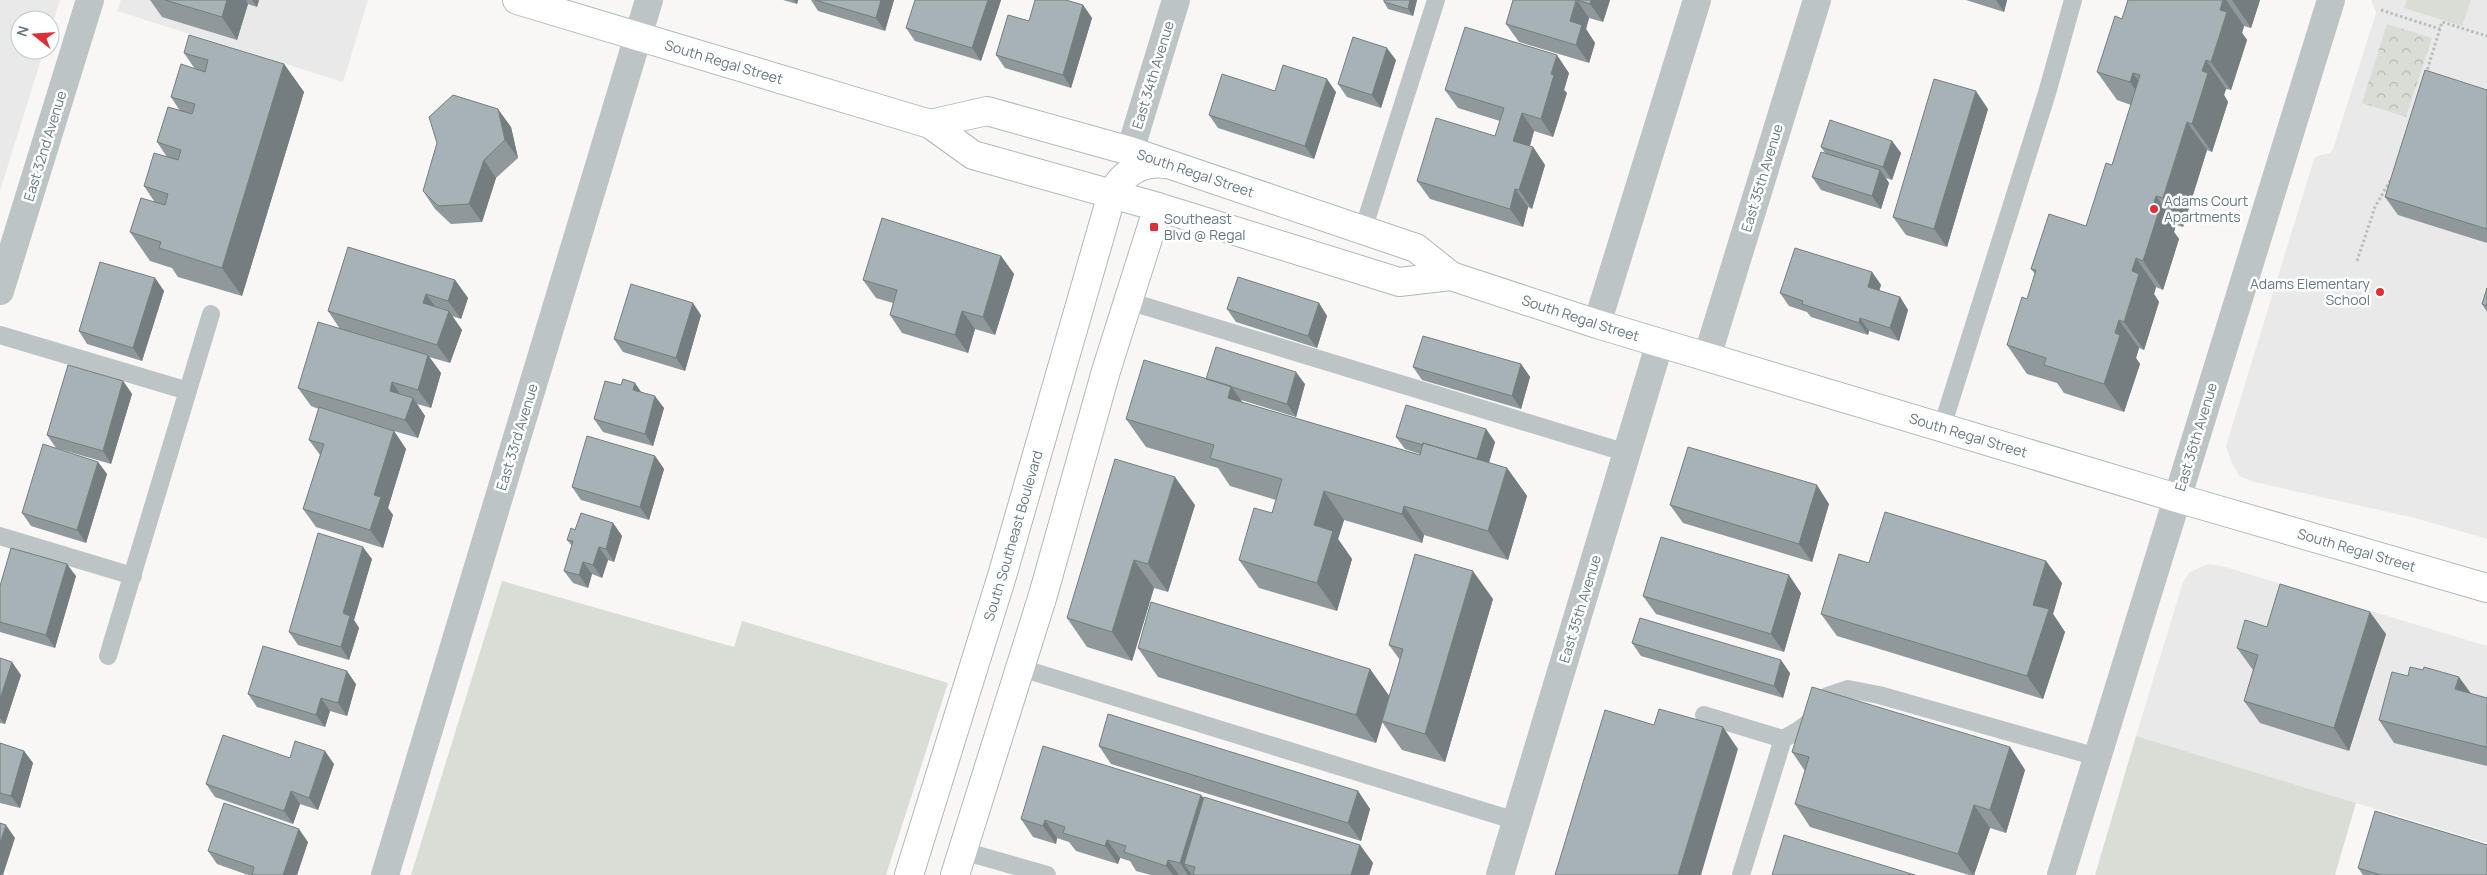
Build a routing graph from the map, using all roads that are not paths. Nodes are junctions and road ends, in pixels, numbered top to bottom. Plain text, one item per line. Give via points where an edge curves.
1 (90, 0) edge
2 (518, 0) edge
3 (648, 0) edge
4 (1176, 0) edge
5 (1436, 0) edge
6 (1697, 0) edge
7 (1817, 0) edge
8 (2073, 0) edge
9 (2330, 0) edge
10 (637, 36) junction
11 (930, 124) junction
12 (1131, 160) junction
13 (1112, 194) junction
14 (1158, 207) junction
15 (1363, 230) junction
16 (1451, 276) junction
17 (0, 291) edge
18 (1128, 301) junction
19 (211, 314) dead end
20 (1598, 324) junction
21 (0, 335) edge
22 (1660, 342) junction
23 (1707, 357) junction
24 (188, 391) junction
25 (1942, 427) junction
26 (1627, 452) junction
27 (2177, 498) junction
28 (0, 536) edge
29 (133, 576) junction
30 (2487, 588) edge
31 (108, 656) dead end
32 (1021, 668) junction
33 (1704, 715) dead end
34 (1783, 739) junction
35 (2097, 758) junction
36 (1516, 822) junction
37 (959, 863) edge
38 (385, 875) edge
39 (909, 875) edge
40 (1047, 875) edge
41 (1500, 875) edge
42 (1741, 875) edge
43 (2061, 875) edge

1 - 17 street, East 32nd Avenue
2 - 10 main road, South Regal Street
3 - 10 street, East 33rd Avenue
4 - 12 street, East 34th Avenue
5 - 15 lane
6 - 20 street
7 - 23 street, East 35th Avenue
8 - 25 lane
9 - 27 street, East 36th Avenue
10 - 11 main road, South Regal Street
10 - 38 street, East 33rd Avenue
11 - 12 main road, South Regal Street via 986,111 1067,135
11 - 13 main road, South Regal Street via 972,155
12 - 13 main road
12 - 14 main road via 1152,189
12 - 15 main road, South Regal Street via 1172,164
13 - 14 main road, South Regal Street
13 - 39 main road, South Southeast Boulevard via 1002,576
14 - 16 main road, South Regal Street via 1399,282
14 - 18 main road
15 - 16 main road, South Regal Street via 1416,248
16 - 20 main road, South Regal Street
18 - 26 lane
18 - 32 main road
19 - 24 lane
20 - 22 main road, South Regal Street
21 - 24 lane
22 - 23 main road, South Regal Street
22 - 26 street, East 35th Avenue
23 - 25 main road, South Regal Street
24 - 29 lane
25 - 27 main road, South Regal Street
26 - 36 street, East 35th Avenue
27 - 30 main road, South Regal Street
27 - 35 street, East 36th Avenue
28 - 29 lane
29 - 31 lane
32 - 36 lane
32 - 37 main road
33 - 34 lane
34 - 35 lane via 1803,729 1818,716 1827,696 1848,689 1879,694
34 - 42 lane
35 - 43 street, East 36th Avenue
36 - 41 street, East 35th Avenue
37 - 40 lane

